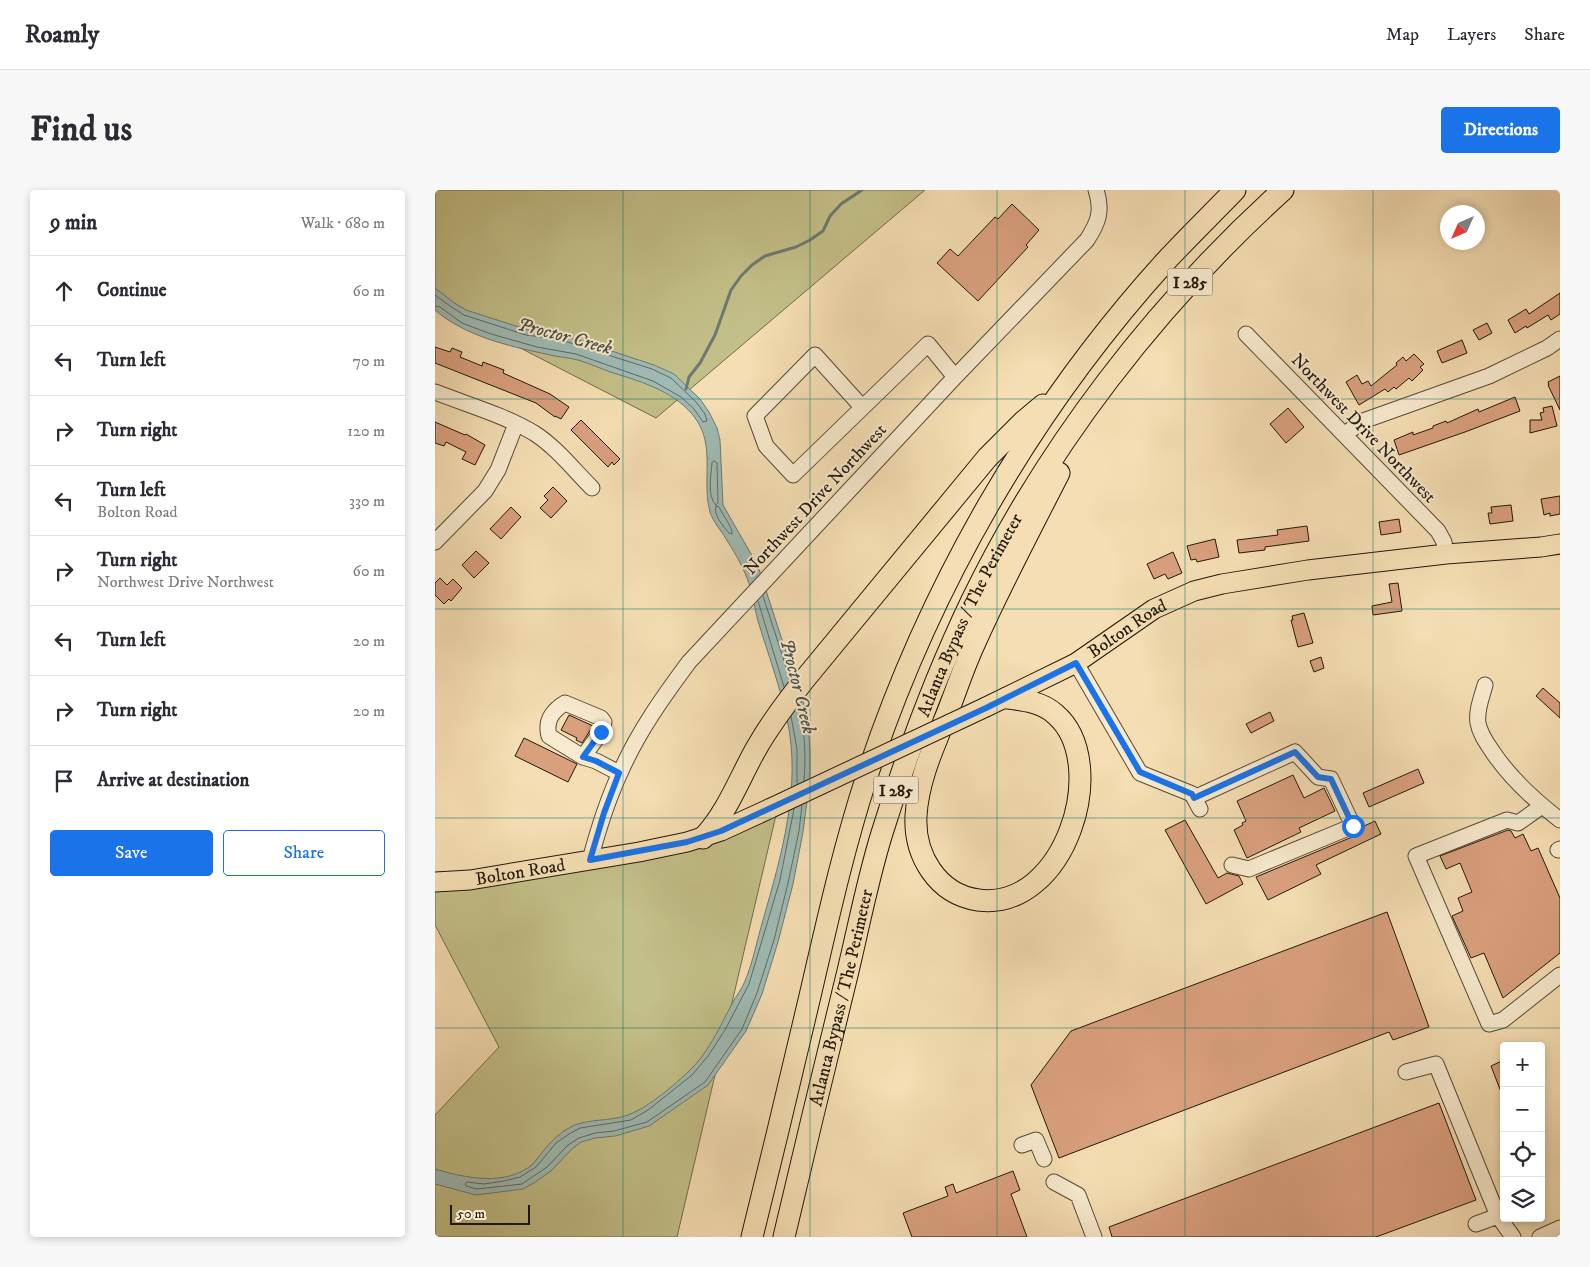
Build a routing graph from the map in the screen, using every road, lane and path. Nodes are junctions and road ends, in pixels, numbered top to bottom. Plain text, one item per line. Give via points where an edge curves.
1 (1096, 190) edge
2 (1235, 190) edge
3 (1283, 190) edge
4 (1246, 334) dead end
5 (1560, 339) edge
6 (955, 377) junction
7 (1107, 382) junction
8 (1065, 387) junction
9 (435, 392) edge
10 (862, 407) junction
11 (517, 424) junction
12 (1345, 434) junction
13 (592, 488) dead end
14 (435, 542) edge
15 (1560, 544) edge
16 (1446, 554) junction
17 (1076, 663) junction
18 (1485, 685) dead end
19 (1007, 698) junction
20 (583, 757) dead end
21 (619, 773) junction
22 (1541, 806) junction
23 (1560, 820) edge
24 (703, 838) junction
25 (590, 860) junction
26 (1232, 865) dead end
27 (435, 882) edge
28 (1560, 975) edge
29 (1405, 1072) dead end
30 (1022, 1145) dead end
31 (1044, 1159) dead end
32 (1054, 1182) dead end
33 (1498, 1216) junction
34 (1476, 1224) dead end
35 (1560, 1228) edge
36 (753, 1237) edge
37 (784, 1237) edge
38 (1094, 1237) edge
39 (1513, 1237) edge
40 (1540, 1237) edge

1 - 6 street, Northwest Drive Northwest via 1100,201 1097,223 1087,240
2 - 8 highway, Atlanta Bypass / The Perimeter / I 285 via 1165,262
3 - 7 highway, Atlanta Bypass / The Perimeter / I 285 via 1185,286
4 - 12 street, Northwest Drive Northwest
5 - 12 street via 1489,376 1363,421
6 - 10 street via 927,344
6 - 21 street, Northwest Drive Northwest via 689,662 639,734
7 - 19 highway via 1023,542 973,647 919,793 916,833 929,869 950,889 977,900 1020,894 1034,885 1057,859 1065,844 1077,804 1078,764 1067,729 1048,709
7 - 37 highway, Atlanta Bypass / The Perimeter / I 285 via 1053,460 999,549 951,646 908,754 873,864
8 - 24 highway via 987,458 822,657 776,716 723,813
8 - 36 highway, Atlanta Bypass / The Perimeter / I 285 via 1015,461 944,588 900,686 865,780 845,851
9 - 11 street
10 - 10 street via 793,475 767,446 755,416 815,356
11 - 13 street via 552,447
11 - 14 street via 498,470 485,491
12 - 16 street, Northwest Drive Northwest via 1438,531
15 - 16 main road, Bolton Road
16 - 17 main road, Bolton Road via 1308,570 1193,591 1154,609
17 - 19 main road, Bolton Road
17 - 26 street via 1140,772 1192,794 1197,803 1295,752 1318,777 1331,779 1353,826 1249,869
18 - 22 street via 1478,712 1481,735 1504,768
19 - 24 main road, Bolton Road, bridge
20 - 21 street
21 - 25 street, Northwest Drive Northwest
22 - 23 street
22 - 28 street via 1518,823 1507,820 1416,856 1489,1024 1503,1020
24 - 25 main road, Bolton Road
25 - 27 main road, Bolton Road via 471,880
29 - 33 street via 1436,1064
30 - 31 street via 1036,1140
32 - 38 street via 1078,1195
33 - 34 street
33 - 39 street
35 - 40 street

